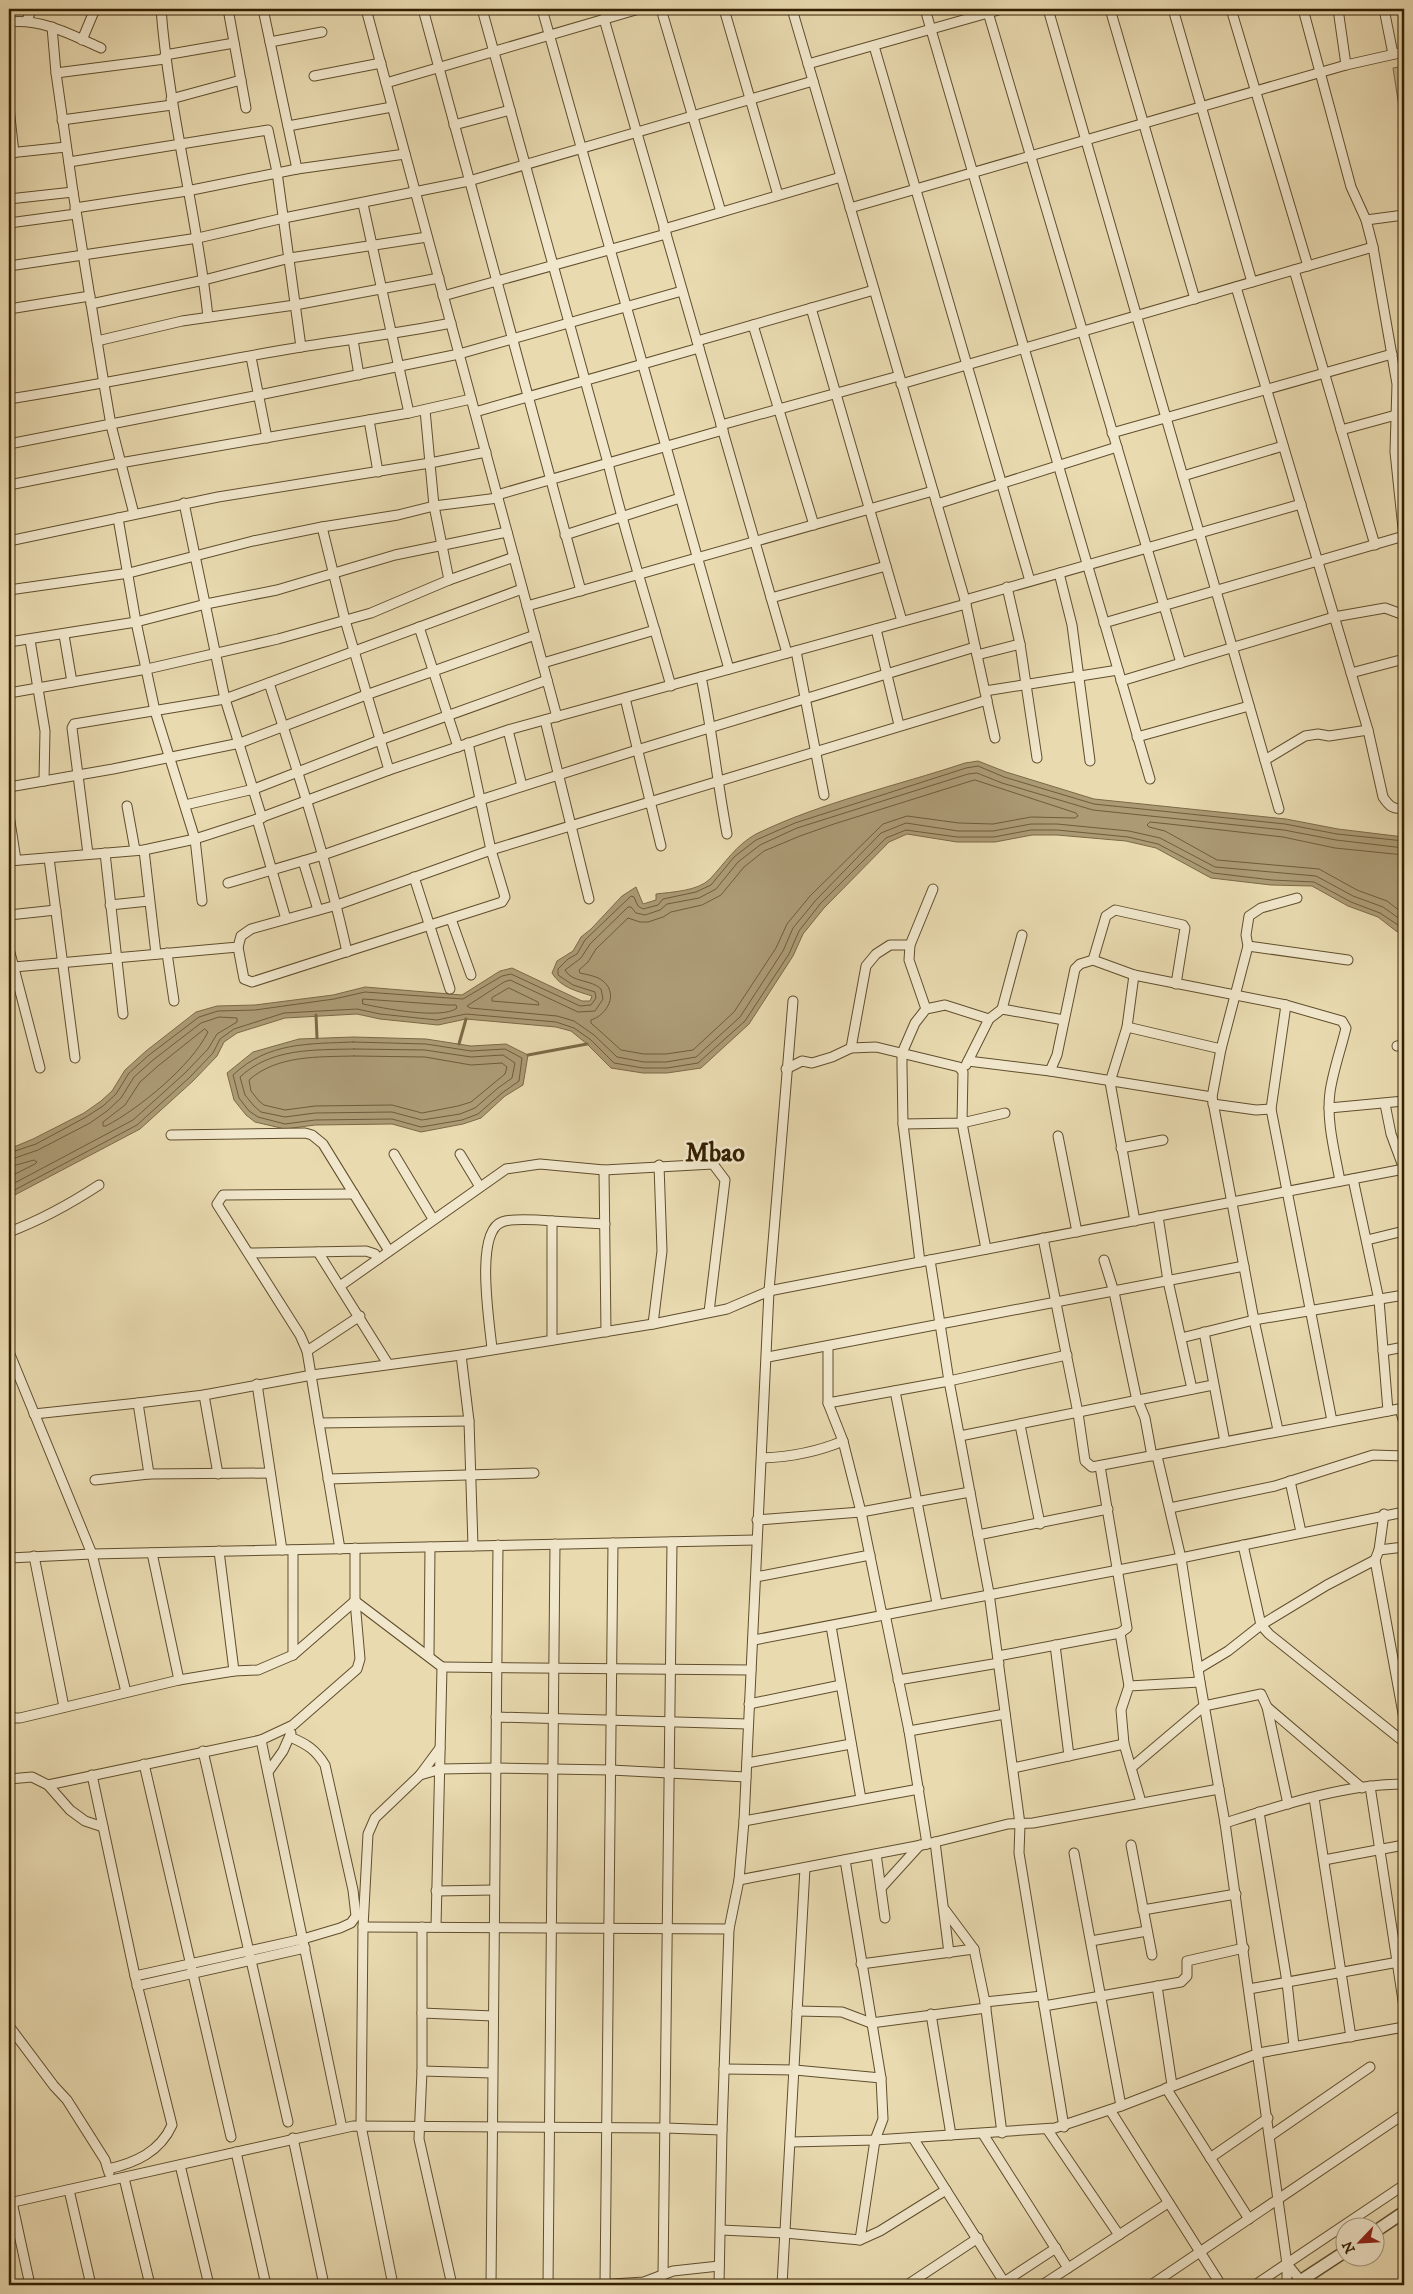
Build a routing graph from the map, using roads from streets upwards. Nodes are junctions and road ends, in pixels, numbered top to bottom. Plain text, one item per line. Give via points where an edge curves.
1 (32, 9) edge
2 (96, 9) edge
3 (161, 9) edge
4 (228, 9) edge
5 (263, 9) edge
6 (366, 9) edge
7 (422, 9) edge
8 (482, 9) edge
9 (542, 9) edge
10 (639, 9) edge
11 (661, 9) edge
12 (724, 9) edge
13 (792, 9) edge
14 (924, 9) edge
15 (1002, 9) edge
16 (1048, 9) edge
17 (1110, 9) edge
18 (1173, 9) edge
19 (1232, 9) edge
20 (1304, 9) edge
21 (1338, 9) edge
22 (1384, 9) edge
23 (988, 11) edge
24 (604, 19) junction
25 (27, 20) junction
26 (9, 22) edge
27 (52, 27) junction
28 (931, 29) junction
29 (322, 32) dead end
30 (550, 35) junction
31 (82, 40) junction
32 (270, 42) junction
33 (234, 43) junction
34 (874, 46) junction
35 (101, 48) dead end
36 (493, 51) junction
37 (1404, 52) edge
38 (1393, 54) junction
39 (165, 57) junction
40 (381, 63) junction
41 (808, 64) junction
42 (1346, 65) junction
43 (438, 67) junction
44 (56, 72) junction
45 (1321, 72) junction
46 (314, 76) dead end
47 (241, 80) junction
48 (813, 81) junction
49 (386, 83) junction
50 (1256, 91) junction
51 (750, 99) junction
52 (172, 102) junction
53 (392, 106) junction
54 (1202, 107) junction
55 (9, 108) edge
56 (246, 108) dead end
57 (510, 110) junction
58 (693, 116) junction
59 (62, 120) junction
60 (1144, 124) junction
61 (454, 125) junction
62 (288, 126) junction
63 (636, 132) junction
64 (1086, 140) junction
65 (179, 146) junction
66 (66, 147) junction
67 (582, 148) junction
68 (12, 153) edge
69 (405, 154) junction
70 (1031, 156) junction
71 (69, 162) junction
72 (525, 165) junction
73 (297, 169) junction
74 (277, 172) junction
75 (972, 173) junction
76 (841, 177) junction
77 (469, 181) junction
78 (916, 189) junction
79 (188, 191) junction
80 (414, 191) junction
81 (73, 192) junction
82 (778, 195) junction
83 (9, 199) edge
84 (363, 204) junction
85 (850, 208) junction
86 (76, 211) junction
87 (721, 212) junction
88 (1404, 215) edge
89 (284, 218) junction
90 (1366, 220) junction
91 (9, 223) edge
92 (665, 231) junction
93 (427, 237) junction
94 (198, 238) junction
95 (372, 246) junction
96 (1373, 247) junction
97 (610, 250) junction
98 (83, 254) junction
99 (290, 258) junction
100 (553, 265) junction
101 (9, 266) edge
102 (1308, 266) junction
103 (1294, 270) junction
104 (439, 278) junction
105 (204, 280) junction
106 (497, 281) junction
107 (1252, 282) junction
108 (1236, 287) junction
109 (381, 288) junction
110 (874, 290) junction
111 (682, 292) junction
112 (443, 296) junction
113 (1195, 299) junction
114 (91, 300) junction
115 (296, 305) junction
116 (627, 307) junction
117 (811, 308) junction
118 (9, 309) edge
119 (1137, 315) junction
120 (208, 317) junction
121 (570, 323) junction
122 (451, 324) junction
123 (753, 324) junction
124 (1082, 331) junction
125 (391, 335) junction
126 (512, 339) junction
127 (353, 340) junction
128 (97, 341) junction
129 (698, 345) junction
130 (301, 347) junction
131 (1024, 348) junction
132 (459, 354) junction
133 (1392, 354) junction
134 (250, 357) junction
135 (643, 364) junction
136 (967, 365) junction
137 (400, 366) junction
138 (1324, 374) junction
139 (359, 375) junction
140 (900, 380) junction
141 (586, 381) junction
142 (1401, 383) edge
143 (104, 384) junction
144 (1267, 390) junction
145 (836, 393) junction
146 (259, 396) junction
147 (528, 397) junction
148 (471, 398) junction
149 (9, 399) edge
150 (778, 409) junction
151 (425, 410) junction
152 (475, 412) junction
153 (409, 413) junction
154 (1396, 415) junction
155 (1167, 418) junction
156 (369, 420) junction
157 (112, 424) junction
158 (722, 428) junction
159 (1341, 430) junction
160 (1112, 433) junction
161 (267, 438) junction
162 (9, 444) edge
163 (666, 446) junction
164 (1283, 446) junction
165 (1117, 447) junction
166 (1399, 451) edge
167 (486, 452) junction
168 (120, 463) junction
169 (430, 463) junction
170 (608, 463) junction
171 (1058, 466) junction
172 (378, 472) junction
173 (1183, 476) junction
174 (551, 480) junction
175 (1001, 484) junction
176 (9, 485) edge
177 (933, 491) junction
178 (498, 496) junction
179 (680, 498) junction
180 (184, 503) junction
181 (937, 504) junction
182 (1301, 504) junction
183 (434, 506) junction
184 (870, 509) junction
185 (134, 514) junction
186 (621, 516) junction
187 (118, 518) junction
188 (814, 525) junction
189 (322, 527) junction
190 (507, 532) junction
191 (1200, 533) junction
192 (565, 535) junction
193 (1404, 537) edge
194 (9, 541) edge
195 (755, 541) junction
196 (444, 544) junction
197 (1375, 544) junction
198 (1146, 548) junction
199 (197, 556) junction
200 (514, 557) junction
201 (697, 558) junction
202 (1318, 561) junction
203 (1087, 565) junction
204 (886, 566) junction
205 (129, 573) junction
206 (332, 573) junction
207 (1059, 573) junction
208 (640, 574) junction
209 (450, 580) junction
210 (1030, 581) junction
211 (1007, 587) junction
212 (522, 589) junction
213 (9, 590) edge
214 (1216, 590) junction
215 (581, 591) junction
216 (771, 598) junction
217 (965, 602) junction
218 (206, 604) junction
219 (527, 606) junction
220 (1164, 606) junction
221 (1404, 615) edge
222 (1334, 617) junction
223 (345, 620) junction
224 (902, 621) junction
225 (136, 622) junction
226 (1104, 623) junction
227 (419, 627) junction
228 (876, 629) junction
229 (655, 630) junction
230 (64, 635) junction
231 (535, 635) junction
232 (30, 640) junction
233 (9, 642) edge
234 (1020, 644) junction
235 (1233, 647) junction
236 (354, 651) junction
237 (976, 651) junction
238 (792, 652) junction
239 (215, 655) junction
240 (1404, 658) edge
241 (1181, 663) junction
242 (543, 664) junction
243 (728, 669) junction
244 (147, 670) junction
245 (1118, 670) junction
246 (434, 671) junction
247 (886, 673) junction
248 (1351, 673) junction
249 (1079, 676) junction
250 (701, 677) junction
251 (547, 680) junction
252 (1121, 681) junction
253 (72, 682) junction
254 (269, 683) junction
255 (1026, 685) junction
256 (671, 686) junction
257 (38, 687) junction
258 (9, 693) edge
259 (366, 695) junction
260 (986, 696) junction
261 (626, 698) junction
262 (225, 699) junction
263 (807, 700) junction
264 (1250, 706) junction
265 (156, 711) junction
266 (448, 716) junction
267 (557, 717) junction
268 (545, 720) junction
269 (899, 725) junction
270 (712, 726) junction
271 (284, 728) junction
272 (508, 730) junction
273 (1368, 730) junction
274 (1137, 737) junction
275 (995, 738) dead end
276 (380, 740) junction
277 (468, 743) junction
278 (240, 744) junction
279 (458, 747) junction
280 (637, 750) junction
281 (816, 752) junction
282 (170, 756) junction
283 (1037, 758) dead end
284 (1265, 760) junction
285 (1090, 761) dead end
286 (389, 770) junction
287 (299, 773) junction
288 (558, 774) junction
289 (77, 775) junction
290 (1150, 779) dead end
291 (44, 780) junction
292 (717, 782) junction
293 (522, 786) junction
294 (9, 787) edge
295 (254, 789) junction
296 (824, 795) dead end
297 (480, 800) junction
298 (308, 801) junction
299 (649, 802) junction
300 (185, 805) junction
301 (127, 806) dead end
302 (1404, 808) edge
303 (1279, 809) dead end
304 (9, 815) edge
305 (260, 818) junction
306 (571, 826) junction
307 (727, 834) dead end
308 (195, 839) junction
309 (661, 846) dead end
310 (139, 850) junction
311 (491, 850) junction
312 (105, 853) junction
313 (88, 854) junction
314 (323, 855) junction
315 (49, 858) junction
316 (12, 860) edge
317 (304, 861) junction
318 (272, 870) junction
319 (414, 877) junction
320 (228, 883) dead end
321 (933, 889) dead end
322 (1297, 898) dead end
323 (589, 899) dead end
324 (150, 901) junction
325 (202, 901) dead end
326 (110, 905) junction
327 (337, 905) junction
328 (56, 910) junction
329 (318, 910) junction
330 (9, 915) edge
331 (451, 918) junction
332 (286, 919) junction
333 (428, 926) junction
334 (1022, 935) dead end
335 (910, 945) junction
336 (1248, 946) junction
337 (238, 947) junction
338 (9, 949) edge
339 (348, 952) junction
340 (167, 953) junction
341 (156, 954) junction
342 (116, 958) junction
343 (1093, 960) junction
344 (1348, 960) dead end
345 (63, 962) junction
346 (14, 967) junction
347 (471, 975) dead end
348 (1134, 975) junction
349 (1176, 984) junction
350 (450, 989) dead end
351 (1236, 995) junction
352 (174, 1001) dead end
353 (793, 1001) dead end
354 (1286, 1005) junction
355 (926, 1009) junction
356 (1002, 1009) junction
357 (123, 1014) dead end
358 (989, 1019) junction
359 (1064, 1020) junction
360 (1127, 1027) junction
361 (851, 1048) junction
362 (1221, 1049) junction
363 (902, 1053) junction
364 (75, 1058) dead end
365 (968, 1061) junction
366 (40, 1068) dead end
367 (786, 1068) junction
368 (1050, 1071) junction
369 (962, 1072) junction
370 (1110, 1082) junction
371 (1213, 1101) junction
372 (1404, 1101) edge
373 (1386, 1104) junction
374 (1329, 1108) junction
375 (1271, 1109) junction
376 (1005, 1113) dead end
377 (962, 1123) junction
378 (903, 1124) junction
379 (170, 1135) dead end
380 (1058, 1136) dead end
381 (1163, 1140) dead end
382 (1121, 1148) junction
383 (394, 1154) dead end
384 (460, 1154) dead end
385 (659, 1165) junction
386 (1404, 1169) edge
387 (604, 1170) junction
388 (1353, 1179) junction
389 (1340, 1181) junction
390 (99, 1185) dead end
391 (480, 1187) junction
392 (1287, 1191) junction
393 (354, 1194) junction
394 (1232, 1202) junction
395 (1158, 1216) junction
396 (433, 1219) junction
397 (552, 1221) junction
398 (1135, 1221) junction
399 (605, 1224) junction
400 (9, 1232) edge
401 (1077, 1232) junction
402 (1404, 1232) edge
403 (1043, 1238) junction
404 (1368, 1240) junction
405 (986, 1249) junction
406 (389, 1251) junction
407 (318, 1252) junction
408 (249, 1253) junction
409 (378, 1259) junction
410 (930, 1260) junction
411 (1104, 1260) dead end
412 (920, 1262) junction
413 (1244, 1266) junction
414 (1168, 1281) junction
415 (340, 1286) junction
416 (769, 1291) junction
417 (1114, 1292) junction
418 (1404, 1295) edge
419 (1378, 1300) junction
420 (1056, 1302) junction
421 (1309, 1310) junction
422 (709, 1312) junction
423 (360, 1316) junction
424 (1254, 1320) junction
425 (653, 1324) junction
426 (940, 1324) junction
427 (606, 1332) junction
428 (1204, 1332) junction
429 (1181, 1338) junction
430 (552, 1340) junction
431 (828, 1346) junction
432 (1404, 1347) edge
433 (492, 1350) junction
434 (307, 1351) junction
435 (1383, 1351) junction
436 (9, 1352) edge
437 (461, 1355) junction
438 (1067, 1355) junction
439 (768, 1356) junction
440 (388, 1364) junction
441 (312, 1374) junction
442 (949, 1381) junction
443 (257, 1384) junction
444 (1213, 1385) junction
445 (1192, 1389) junction
446 (895, 1391) junction
447 (204, 1395) junction
448 (1138, 1402) junction
449 (138, 1403) junction
450 (828, 1403) junction
451 (1402, 1408) edge
452 (1388, 1411) junction
453 (1078, 1412) junction
454 (34, 1414) junction
455 (469, 1421) junction
456 (1332, 1421) junction
457 (319, 1423) junction
458 (1404, 1423) edge
459 (1020, 1425) junction
460 (1278, 1430) junction
461 (960, 1436) junction
462 (843, 1441) junction
463 (1225, 1442) junction
464 (1155, 1456) junction
465 (1404, 1456) edge
466 (762, 1458) junction
467 (1100, 1466) junction
468 (270, 1473) junction
469 (534, 1473) dead end
470 (149, 1474) junction
471 (218, 1474) junction
472 (471, 1475) junction
473 (328, 1479) junction
474 (95, 1480) dead end
475 (1290, 1482) junction
476 (970, 1492) junction
477 (918, 1502) junction
478 (1170, 1508) junction
479 (1108, 1509) junction
480 (862, 1512) junction
481 (1404, 1512) edge
482 (1384, 1514) junction
483 (757, 1520) junction
484 (1040, 1524) junction
485 (1301, 1532) junction
486 (978, 1535) junction
487 (756, 1540) junction
488 (672, 1542) junction
489 (613, 1543) junction
490 (555, 1544) junction
491 (498, 1545) junction
492 (1243, 1545) junction
493 (473, 1546) junction
494 (430, 1547) junction
495 (1404, 1547) edge
496 (355, 1548) junction
497 (340, 1549) junction
498 (282, 1550) junction
499 (293, 1550) junction
500 (1379, 1550) junction
501 (219, 1551) junction
502 (152, 1553) junction
503 (92, 1554) junction
504 (870, 1555) junction
505 (34, 1556) junction
506 (9, 1558) edge
507 (1182, 1558) junction
508 (1375, 1560) junction
509 (1118, 1570) junction
510 (756, 1577) junction
511 (989, 1593) junction
512 (356, 1601) junction
513 (937, 1603) junction
514 (884, 1615) junction
515 (1261, 1625) junction
516 (831, 1626) junction
517 (1120, 1633) junction
518 (754, 1640) junction
519 (1055, 1645) junction
520 (293, 1655) junction
521 (429, 1655) junction
522 (998, 1659) junction
523 (442, 1667) junction
524 (497, 1668) junction
525 (554, 1668) junction
526 (612, 1669) junction
527 (670, 1669) junction
528 (750, 1670) junction
529 (1198, 1670) junction
530 (234, 1671) junction
531 (180, 1680) junction
532 (898, 1680) junction
533 (1200, 1682) junction
534 (842, 1685) junction
535 (1129, 1686) junction
536 (126, 1692) junction
537 (750, 1704) junction
538 (1204, 1706) junction
539 (64, 1707) junction
540 (1267, 1707) junction
541 (9, 1714) edge
542 (1005, 1714) junction
543 (496, 1717) junction
544 (554, 1719) junction
545 (1404, 1719) edge
546 (611, 1720) junction
547 (670, 1722) junction
548 (748, 1724) junction
549 (293, 1725) junction
550 (908, 1731) junction
551 (290, 1737) junction
552 (261, 1740) junction
553 (1404, 1742) edge
554 (851, 1744) junction
555 (1124, 1744) junction
556 (440, 1748) junction
557 (203, 1751) junction
558 (1069, 1756) junction
559 (747, 1763) junction
560 (144, 1764) junction
561 (1132, 1767) junction
562 (496, 1768) junction
563 (1013, 1768) junction
564 (441, 1769) junction
565 (553, 1770) junction
566 (611, 1770) junction
567 (268, 1772) junction
568 (669, 1772) junction
569 (92, 1775) junction
570 (420, 1775) junction
571 (746, 1777) junction
572 (9, 1779) edge
573 (1404, 1784) edge
574 (48, 1785) junction
575 (1366, 1787) junction
576 (919, 1789) junction
577 (1219, 1789) junction
578 (1314, 1798) junction
579 (861, 1799) junction
580 (1141, 1802) junction
581 (1288, 1804) junction
582 (1259, 1812) junction
583 (744, 1821) junction
584 (1225, 1822) junction
585 (1020, 1824) junction
586 (103, 1827) junction
587 (927, 1844) junction
588 (1131, 1845) dead end
589 (1404, 1845) edge
590 (1380, 1849) junction
591 (1074, 1852) dead end
592 (876, 1854) junction
593 (846, 1860) junction
594 (1324, 1860) junction
595 (805, 1868) junction
596 (739, 1880) junction
597 (881, 1888) junction
598 (436, 1890) junction
599 (494, 1890) junction
600 (1236, 1894) junction
601 (945, 1910) junction
602 (1143, 1910) junction
603 (885, 1918) dead end
604 (363, 1927) junction
605 (422, 1927) junction
606 (436, 1927) junction
607 (494, 1928) junction
608 (552, 1928) junction
609 (609, 1928) junction
610 (667, 1929) junction
611 (729, 1929) junction
612 (1147, 1931) junction
613 (1090, 1941) junction
614 (304, 1943) junction
615 (1244, 1948) junction
616 (974, 1949) junction
617 (949, 1952) junction
618 (250, 1955) junction
619 (1152, 1955) dead end
620 (1401, 1962) edge
621 (861, 1964) junction
622 (192, 1968) junction
623 (1341, 1973) junction
624 (136, 1981) junction
625 (1287, 1982) junction
626 (1157, 1986) junction
627 (1249, 1989) junction
628 (1042, 1996) junction
629 (1101, 1996) junction
630 (985, 2005) junction
631 (1044, 2006) junction
632 (1404, 2007) edge
633 (797, 2011) junction
634 (422, 2013) junction
635 (931, 2014) junction
636 (493, 2016) junction
637 (871, 2023) junction
638 (9, 2026) edge
639 (1404, 2027) edge
640 (1351, 2037) junction
641 (1294, 2046) junction
642 (1259, 2053) junction
643 (1370, 2067) dead end
644 (724, 2069) junction
645 (795, 2070) junction
646 (422, 2071) junction
647 (492, 2073) junction
648 (881, 2078) junction
649 (1169, 2087) junction
650 (1122, 2106) junction
651 (1110, 2110) junction
652 (1404, 2115) edge
653 (1268, 2118) junction
654 (288, 2122) dead end
655 (361, 2126) junction
656 (419, 2127) junction
657 (491, 2127) junction
658 (550, 2127) junction
659 (607, 2127) junction
660 (1064, 2127) junction
661 (342, 2128) junction
662 (665, 2128) junction
663 (1047, 2129) junction
664 (722, 2130) junction
665 (1002, 2133) junction
666 (983, 2134) junction
667 (951, 2136) junction
668 (1270, 2136) junction
669 (231, 2137) dead end
670 (293, 2138) junction
671 (913, 2138) junction
672 (875, 2140) junction
673 (791, 2142) junction
674 (236, 2152) junction
675 (1210, 2158) junction
676 (180, 2165) junction
677 (108, 2169) junction
678 (124, 2178) junction
679 (110, 2181) junction
680 (1404, 2185) edge
681 (70, 2190) junction
682 (946, 2190) junction
683 (1278, 2198) junction
684 (10, 2202) edge
685 (1168, 2203) junction
686 (1404, 2212) edge
687 (1249, 2219) junction
688 (1386, 2224) edge
689 (721, 2230) junction
690 (785, 2233) junction
691 (1119, 2235) junction
692 (978, 2238) junction
693 (860, 2240) junction
694 (1056, 2248) junction
695 (1200, 2253) junction
696 (1336, 2258) edge
697 (1287, 2264) junction
698 (719, 2266) junction
699 (1068, 2268) junction
700 (663, 2274) junction
701 (1298, 2283) edge
702 (1005, 2284) edge
703 (30, 2285) edge
704 (91, 2285) edge
705 (150, 2285) edge
706 (209, 2285) edge
707 (266, 2285) edge
708 (324, 2285) edge
709 (393, 2285) edge
710 (452, 2285) edge
711 (491, 2285) edge
712 (548, 2285) edge
713 (600, 2285) edge
714 (719, 2285) edge
715 (782, 2285) edge
716 (907, 2285) edge
717 (1042, 2285) edge
718 (1151, 2285) edge
719 (1221, 2285) edge
720 (1255, 2285) edge
721 (1286, 2285) edge

1 - 25 street
2 - 31 street
3 - 39 street
4 - 33 street
5 - 32 street
6 - 40 street
7 - 43 street
8 - 36 street
9 - 30 street
10 - 24 street
11 - 58 street
12 - 51 street
13 - 41 street
14 - 28 street
15 - 23 street
16 - 64 street
17 - 60 street
18 - 54 street
19 - 50 street
20 - 45 street
21 - 42 street
22 - 38 street
23 - 28 street
23 - 70 street
24 - 30 street
24 - 63 street
25 - 26 street
25 - 27 street
27 - 31 street
27 - 44 street
28 - 34 street
28 - 75 street
29 - 32 street
30 - 36 street
30 - 67 street
31 - 35 street
32 - 62 street
33 - 39 street
33 - 47 street
34 - 41 street
34 - 78 street
36 - 43 street
36 - 57 street
37 - 38 street
38 - 42 street
39 - 44 street
39 - 52 street
40 - 46 street
40 - 49 street
41 - 48 street
42 - 45 street
43 - 49 street
43 - 61 street
44 - 59 street
45 - 50 street
45 - 90 street via 1351,188
47 - 52 street
47 - 56 street
48 - 51 street
48 - 76 street
49 - 53 street
50 - 54 street
50 - 102 street
51 - 58 street
51 - 82 street
52 - 59 street
52 - 65 street
53 - 62 street
53 - 69 street
54 - 60 street
54 - 107 street
55 - 68 street
57 - 61 street
57 - 72 street
58 - 63 street
58 - 87 street
59 - 66 street
60 - 64 street
60 - 113 street
61 - 77 street
62 - 73 street
63 - 67 street
63 - 92 street
64 - 70 street
64 - 119 street
65 - 71 street
65 - 74 street via 268,130
65 - 79 street
66 - 68 street
66 - 71 street
67 - 72 street
67 - 97 street
69 - 73 street
69 - 80 street
70 - 75 street
70 - 124 street
71 - 81 street
72 - 77 street
72 - 100 street
73 - 74 street
74 - 79 street
74 - 89 street
75 - 78 street
75 - 131 street
76 - 82 street
76 - 85 street
77 - 80 street
77 - 106 street
78 - 85 street
78 - 136 street
79 - 86 street
79 - 94 street
80 - 84 street
80 - 93 street
81 - 83 street
81 - 86 street
82 - 87 street
84 - 89 street
84 - 95 street
85 - 110 street
86 - 91 street
86 - 98 street
87 - 92 street
88 - 90 street
89 - 94 street
89 - 99 street
90 - 96 street
92 - 97 street
92 - 111 street
93 - 95 street
93 - 104 street
94 - 98 street
94 - 105 street
95 - 99 street
95 - 109 street
96 - 102 street
96 - 133 street
97 - 100 street
97 - 116 street
98 - 101 street
98 - 114 street
99 - 105 street
99 - 115 street
100 - 106 street
100 - 121 street
102 - 103 street
103 - 107 street
103 - 138 street
104 - 109 street
104 - 112 street
105 - 114 street
105 - 120 street
106 - 112 street
106 - 126 street
107 - 108 street
108 - 113 street
108 - 144 street
109 - 115 street
109 - 125 street
110 - 117 street
110 - 140 street
111 - 116 street
111 - 129 street
112 - 122 street
113 - 119 street
114 - 118 street
114 - 128 street
115 - 120 street
115 - 130 street
116 - 121 street
116 - 135 street
117 - 123 street
117 - 145 street
119 - 124 street
119 - 155 street
120 - 128 street
121 - 126 street
121 - 141 street
122 - 125 street
122 - 132 street
123 - 129 street
123 - 150 street
124 - 131 street
124 - 160 street
125 - 127 street
125 - 137 street
126 - 132 street
126 - 147 street
127 - 130 street
127 - 139 street
128 - 143 street
129 - 135 street
129 - 158 street
130 - 134 street
131 - 136 street
131 - 171 street
132 - 137 street
132 - 148 street
133 - 138 street
133 - 142 street
134 - 143 street
134 - 146 street
135 - 141 street
135 - 163 street
136 - 140 street
136 - 175 street
137 - 139 street
137 - 153 street
138 - 144 street
138 - 159 street
139 - 146 street
140 - 145 street
140 - 177 street
141 - 147 street
141 - 170 street
142 - 154 street
143 - 149 street
143 - 157 street
144 - 155 street
144 - 164 street
145 - 150 street
145 - 184 street
146 - 157 street
146 - 161 street
147 - 152 street
147 - 174 street
148 - 151 street
148 - 152 street
150 - 158 street
150 - 188 street
151 - 153 street
151 - 169 street
152 - 167 street
153 - 156 street
154 - 159 street
154 - 166 street
155 - 160 street
155 - 173 street
156 - 161 street
156 - 172 street
157 - 162 street
157 - 168 street
158 - 163 street
158 - 195 street
159 - 197 street
160 - 165 street
161 - 168 street
163 - 170 street
163 - 179 street
164 - 173 street
164 - 182 street
165 - 171 street
165 - 198 street
166 - 193 street
167 - 169 street
167 - 178 street
168 - 176 street
168 - 185 street
169 - 172 street
169 - 183 street
170 - 174 street
170 - 186 street
171 - 175 street
171 - 203 street
172 - 180 street
173 - 191 street
174 - 178 street
174 - 192 street
175 - 181 street
175 - 210 street
177 - 181 street
177 - 184 street
178 - 183 street
178 - 190 street
179 - 186 street
179 - 201 street
180 - 185 street
180 - 199 street
181 - 217 street
182 - 191 street
182 - 202 street
183 - 189 street
183 - 196 street
184 - 188 street
184 - 204 street
185 - 187 street
186 - 192 street
186 - 208 street
187 - 194 street
187 - 205 street
188 - 195 street
189 - 199 street
189 - 206 street
190 - 196 street
190 - 200 street
191 - 198 street
191 - 214 street
192 - 215 street
193 - 197 street
195 - 201 street
195 - 216 street
196 - 206 street
196 - 209 street
197 - 202 street
198 - 203 street
198 - 220 street
199 - 205 street
199 - 218 street
200 - 209 street
200 - 212 street
201 - 208 street
201 - 243 street
202 - 214 street
202 - 222 street
203 - 207 street
203 - 226 street
204 - 216 street
204 - 224 street
205 - 213 street
205 - 225 street
206 - 218 street via 277,590
206 - 223 street
207 - 210 street
207 - 249 street via 1072,624
208 - 215 street
208 - 229 street
209 - 223 street via 380,610
210 - 211 street
211 - 217 street
211 - 234 street
212 - 219 street
212 - 227 street
214 - 220 street
214 - 235 street
215 - 219 street
216 - 238 street
217 - 224 street
217 - 237 street
218 - 225 street
218 - 239 street
219 - 231 street
220 - 226 street
220 - 241 street
221 - 222 street via 1385,608
222 - 235 street
222 - 248 street
223 - 236 street
223 - 239 street
224 - 228 street
225 - 230 street
225 - 244 street
226 - 245 street
227 - 236 street
227 - 246 street
228 - 238 street
228 - 247 street
229 - 242 street
229 - 256 street
230 - 232 street
230 - 253 street
231 - 242 street
231 - 246 street
232 - 233 street
232 - 257 street
234 - 237 street
234 - 255 street
235 - 241 street
235 - 264 street
236 - 254 street
236 - 259 street
237 - 247 street
237 - 260 street
238 - 243 street
238 - 263 street
239 - 244 street
239 - 262 street
240 - 248 street
241 - 252 street
242 - 251 street
243 - 250 street
244 - 253 street
244 - 265 street
245 - 249 street
245 - 252 street
246 - 259 street
246 - 266 street
247 - 263 street
247 - 269 street
248 - 273 street
249 - 255 street
249 - 285 street
250 - 256 street
250 - 270 street
251 - 266 street
251 - 267 street
252 - 274 street
253 - 257 street
254 - 262 street
254 - 271 street
255 - 260 street
255 - 283 street
256 - 261 street
257 - 258 street
257 - 291 street via 46,742
259 - 271 street
259 - 276 street
260 - 269 street
260 - 275 street
261 - 267 street
261 - 280 street
262 - 265 street
262 - 278 street
263 - 270 street
263 - 281 street
264 - 274 street
264 - 284 street
265 - 282 street
265 - 289 street via 74,724
266 - 276 street
266 - 279 street
267 - 268 street
268 - 272 street
268 - 288 street
269 - 281 street
270 - 280 street
270 - 292 street
271 - 278 street
271 - 287 street
272 - 277 street
272 - 293 street
273 - 284 street via 1305,736
273 - 302 street via 1383,797 1388,806
274 - 290 street
276 - 286 street
276 - 287 street
277 - 279 street
277 - 297 street
278 - 282 street
278 - 295 street
279 - 286 street
280 - 288 street
280 - 299 street
281 - 292 street
281 - 296 street
282 - 289 street
282 - 300 street
284 - 303 street
286 - 298 street
287 - 295 street
287 - 298 street
288 - 293 street
288 - 306 street
289 - 291 street
289 - 313 street
291 - 294 street
292 - 299 street
292 - 307 street
293 - 297 street
295 - 300 street
295 - 305 street
297 - 311 street
297 - 314 street
298 - 305 street
298 - 314 street
299 - 306 street
299 - 309 street
300 - 308 street
301 - 310 street
304 - 316 street
305 - 308 street
305 - 318 street
306 - 311 street
306 - 323 street
308 - 310 street
308 - 325 street
310 - 312 street
310 - 324 street
311 - 319 street
311 - 331 street via 504,900
312 - 313 street
312 - 326 street
313 - 315 street
314 - 317 street
314 - 327 street
315 - 316 street
315 - 328 street
317 - 318 street
317 - 329 street
318 - 320 street
318 - 332 street
319 - 327 street
319 - 333 street
321 - 335 street
322 - 336 street via 1261,908 1249,916
324 - 326 street
324 - 341 street
326 - 342 street
327 - 329 street
327 - 339 street
328 - 330 street
328 - 345 street
329 - 332 street
331 - 333 street
331 - 347 street
332 - 337 street via 244,933
333 - 339 street
333 - 350 street
334 - 356 street
335 - 355 street via 909,960
335 - 361 street via 890,945 866,966
336 - 344 street
336 - 351 street
337 - 339 street via 244,979 252,982
337 - 340 street
338 - 346 street
340 - 341 street
340 - 352 street
341 - 342 street
342 - 345 street
342 - 357 street
343 - 348 street
343 - 349 street via 1109,912 1116,910 1183,925
343 - 359 street via 1075,969
345 - 346 street
345 - 364 street
346 - 366 street
348 - 349 street
348 - 360 street
349 - 351 street
351 - 354 street
351 - 362 street
353 - 367 street
354 - 374 street via 1345,1024
354 - 375 street
355 - 358 street via 945,1006
355 - 363 street via 915,1023
356 - 358 street
356 - 359 street
358 - 365 street
359 - 368 street via 1057,1055
360 - 362 street
360 - 370 street
361 - 363 street via 876,1047
361 - 367 street via 832,1057 812,1063 802,1061
362 - 371 street
363 - 369 street via 955,1065
363 - 378 street
365 - 368 street
365 - 369 street
367 - 416 street
368 - 370 street
369 - 377 street
370 - 371 street
370 - 382 street
371 - 375 street via 1256,1110
371 - 394 street
372 - 373 street
373 - 374 street
373 - 386 street via 1390,1134
374 - 389 street
375 - 392 street
376 - 377 street
377 - 378 street
377 - 405 street
378 - 412 street
379 - 393 street via 305,1132 323,1144
380 - 401 street
381 - 382 street
382 - 398 street
383 - 396 street
384 - 391 street
385 - 387 street
385 - 422 street via 714,1164 724,1180
385 - 425 street via 662,1251
386 - 388 street
387 - 391 street via 540,1164 525,1166 506,1169
387 - 399 street
388 - 389 street
388 - 404 street
389 - 392 street
390 - 400 street via 70,1204
391 - 396 street
392 - 394 street
392 - 421 street
393 - 406 street
393 - 408 street via 223,1195 217,1204
394 - 395 street
394 - 413 street
395 - 398 street
395 - 414 street
396 - 406 street
397 - 399 street
397 - 430 street
397 - 433 street via 502,1222 492,1230 485,1255
398 - 401 street
399 - 427 street
401 - 403 street
402 - 404 street
403 - 405 street
403 - 420 street
404 - 419 street
405 - 410 street
406 - 409 street
407 - 408 street
407 - 409 street via 371,1252
407 - 415 street
408 - 434 street
409 - 415 street
410 - 412 street
410 - 426 street
411 - 417 street
412 - 416 street
413 - 414 street
413 - 424 street
414 - 417 street
414 - 429 street
415 - 423 street
416 - 422 street via 726,1309
416 - 439 street
417 - 420 street
417 - 448 street
418 - 419 street
419 - 421 street
419 - 435 street
420 - 426 street
420 - 438 street
421 - 424 street
421 - 456 street
422 - 425 street
423 - 434 street
423 - 440 street
424 - 428 street
424 - 460 street
425 - 427 street
426 - 431 street
426 - 442 street
427 - 430 street
428 - 429 street
428 - 444 street
429 - 445 street
430 - 433 street
431 - 439 street
431 - 450 street
432 - 435 street
433 - 437 street
434 - 441 street
435 - 452 street
436 - 454 street
437 - 440 street
437 - 455 street
438 - 442 street
438 - 453 street
439 - 466 street
440 - 441 street
441 - 443 street
441 - 457 street
442 - 446 street
442 - 461 street
443 - 447 street
443 - 468 street
444 - 445 street
444 - 463 street
445 - 448 street
446 - 450 street
446 - 477 street
447 - 449 street
447 - 471 street
448 - 453 street
448 - 464 street
449 - 454 street
449 - 470 street
450 - 462 street
451 - 452 street
451 - 458 street
452 - 456 street
453 - 459 street
453 - 467 street via 1086,1460 1092,1467
454 - 503 street
455 - 457 street
455 - 472 street
456 - 460 street
457 - 473 street
459 - 461 street
459 - 484 street
460 - 463 street
461 - 476 street
462 - 466 street via 784,1458
462 - 480 street
463 - 464 street
464 - 467 street
464 - 478 street
465 - 475 street via 1373,1455
466 - 483 street
467 - 479 street
468 - 471 street
468 - 498 street
469 - 472 street
470 - 471 street
470 - 474 street
472 - 473 street
472 - 493 street
473 - 497 street
475 - 478 street
475 - 485 street
476 - 477 street
476 - 486 street
477 - 480 street
477 - 513 street
478 - 507 street
479 - 484 street
479 - 509 street
480 - 483 street
480 - 504 street
481 - 482 street
482 - 485 street
482 - 500 street
483 - 487 street
484 - 486 street
485 - 492 street
486 - 511 street
487 - 488 street
487 - 510 street
488 - 489 street
488 - 527 street
489 - 490 street
489 - 526 street
490 - 491 street
490 - 525 street
491 - 493 street
491 - 524 street
492 - 507 street
492 - 515 street
493 - 494 street
494 - 496 street
494 - 521 street
495 - 500 street
496 - 497 street
496 - 512 street
497 - 499 street
498 - 499 street
498 - 501 street
499 - 520 street
500 - 508 street
501 - 502 street
501 - 530 street
502 - 503 street
502 - 531 street
503 - 505 street
503 - 536 street
504 - 510 street
504 - 514 street
505 - 506 street
505 - 539 street
507 - 509 street
507 - 529 street
508 - 515 street
508 - 545 street
509 - 511 street
509 - 517 street via 1128,1628
510 - 518 street
511 - 513 street
511 - 522 street
512 - 520 street
512 - 521 street
512 - 549 street via 360,1659 356,1669
513 - 514 street
514 - 516 street
514 - 532 street
515 - 529 street
515 - 553 street via 1274,1639
516 - 518 street
516 - 534 street
517 - 519 street
517 - 535 street
518 - 528 street
519 - 522 street
519 - 558 street
520 - 530 street via 258,1670
521 - 523 street
522 - 532 street
522 - 542 street
523 - 524 street
523 - 556 street
524 - 525 street
524 - 543 street
525 - 526 street
525 - 544 street
526 - 527 street
526 - 546 street
527 - 528 street
527 - 547 street
528 - 537 street
529 - 533 street
530 - 531 street
531 - 536 street
532 - 550 street
533 - 535 street
533 - 538 street
534 - 537 street
534 - 554 street
535 - 555 street via 1121,1710
536 - 539 street
537 - 548 street
538 - 540 street via 1258,1693 1263,1696
538 - 561 street
538 - 577 street
539 - 541 street via 20,1718
540 - 575 street
540 - 581 street
542 - 550 street
542 - 563 street
543 - 544 street
543 - 562 street
544 - 546 street
544 - 565 street
546 - 547 street
546 - 566 street
547 - 548 street
547 - 568 street
548 - 559 street
549 - 551 street
549 - 552 street
550 - 576 street
551 - 567 street
551 - 614 street via 307,1743 325,1765 356,1907 356,1916 351,1923
552 - 557 street
552 - 567 street
554 - 559 street
554 - 579 street
555 - 558 street
555 - 561 street
556 - 564 street
556 - 570 street
557 - 560 street
557 - 618 street
558 - 563 street
559 - 571 street
560 - 569 street
560 - 622 street
561 - 580 street
562 - 564 street
562 - 565 street
562 - 599 street
563 - 585 street
564 - 570 street
564 - 598 street
565 - 566 street
565 - 608 street
566 - 568 street
566 - 609 street
567 - 614 street
568 - 571 street
568 - 610 street
569 - 574 street
569 - 586 street
570 - 604 street via 370,1826
571 - 583 street
572 - 574 street via 32,1777
573 - 575 street
574 - 586 street via 70,1810 85,1821
575 - 578 street
575 - 590 street
576 - 579 street
576 - 587 street
577 - 580 street
577 - 584 street
578 - 581 street
578 - 594 street
579 - 583 street
580 - 585 street
581 - 582 street
582 - 584 street
582 - 625 street
583 - 596 street
584 - 600 street
585 - 587 street via 1008,1824
585 - 628 street via 1019,1852
586 - 624 street
587 - 592 street
587 - 597 street
587 - 601 street
588 - 602 street
589 - 590 street
590 - 594 street
590 - 620 street
591 - 613 street
592 - 593 street
592 - 597 street
593 - 595 street
593 - 621 street
594 - 623 street
595 - 596 street
595 - 633 street
596 - 611 street
597 - 603 street
598 - 599 street
598 - 606 street
599 - 607 street
600 - 602 street
600 - 615 street
601 - 616 street
601 - 617 street
602 - 612 street
604 - 605 street
604 - 655 street
605 - 606 street
605 - 634 street
606 - 607 street
607 - 608 street
607 - 636 street
608 - 609 street
608 - 658 street
609 - 610 street
609 - 659 street
610 - 611 street
610 - 662 street
611 - 644 street
612 - 613 street
612 - 619 street
613 - 629 street
614 - 618 street
614 - 661 street
615 - 626 street via 1191,1958 1186,1964 1184,1980
615 - 627 street
616 - 617 street
616 - 630 street
617 - 621 street
618 - 622 street
618 - 654 street
620 - 623 street
620 - 632 street
621 - 637 street
622 - 624 street
622 - 669 street
623 - 625 street
623 - 640 street
624 - 677 street via 172,2125 153,2150 128,2164
625 - 627 street
625 - 641 street
626 - 629 street
626 - 649 street
627 - 642 street
628 - 630 street
628 - 631 street
629 - 631 street
629 - 650 street
630 - 635 street
630 - 665 street
631 - 660 street
633 - 637 street via 842,2012
633 - 645 street
634 - 636 street
634 - 646 street
635 - 637 street
635 - 667 street
636 - 647 street
637 - 648 street
638 - 677 street via 68,2100
639 - 640 street
640 - 641 street
641 - 642 street
642 - 649 street
642 - 653 street
643 - 668 street
644 - 645 street
644 - 664 street
645 - 648 street
645 - 673 street
646 - 647 street
646 - 656 street
647 - 657 street
648 - 672 street via 883,2119
649 - 650 street
649 - 675 street
650 - 651 street
651 - 660 street
651 - 685 street
652 - 683 street
653 - 668 street
653 - 675 street
655 - 656 street
655 - 661 street
655 - 709 street
656 - 657 street
656 - 710 street via 420,2152
657 - 658 street
657 - 711 street
658 - 659 street
658 - 712 street
659 - 662 street
659 - 713 street
660 - 663 street
661 - 670 street
662 - 664 street
662 - 700 street
663 - 665 street
663 - 691 street
664 - 689 street
665 - 666 street
666 - 667 street
666 - 694 street
667 - 671 street
668 - 683 street
670 - 674 street
670 - 708 street
671 - 672 street
671 - 682 street
672 - 673 street
672 - 693 street
673 - 690 street
674 - 676 street
674 - 707 street
675 - 687 street
676 - 678 street
676 - 706 street
677 - 679 street
678 - 679 street
678 - 705 street
679 - 681 street
680 - 697 street
681 - 684 street
681 - 704 street
682 - 692 street
682 - 693 street via 876,2234
683 - 687 street
683 - 697 street
684 - 703 street
685 - 691 street
685 - 695 street
686 - 688 street
687 - 695 street
689 - 690 street
689 - 698 street
690 - 693 street
690 - 715 street
691 - 699 street
692 - 702 street
692 - 716 street
694 - 699 street
694 - 702 street
695 - 718 street
695 - 719 street
696 - 701 street
697 - 701 street
697 - 720 street
697 - 721 street
698 - 700 street
698 - 714 street
699 - 717 street
700 - 713 street via 644,2282

